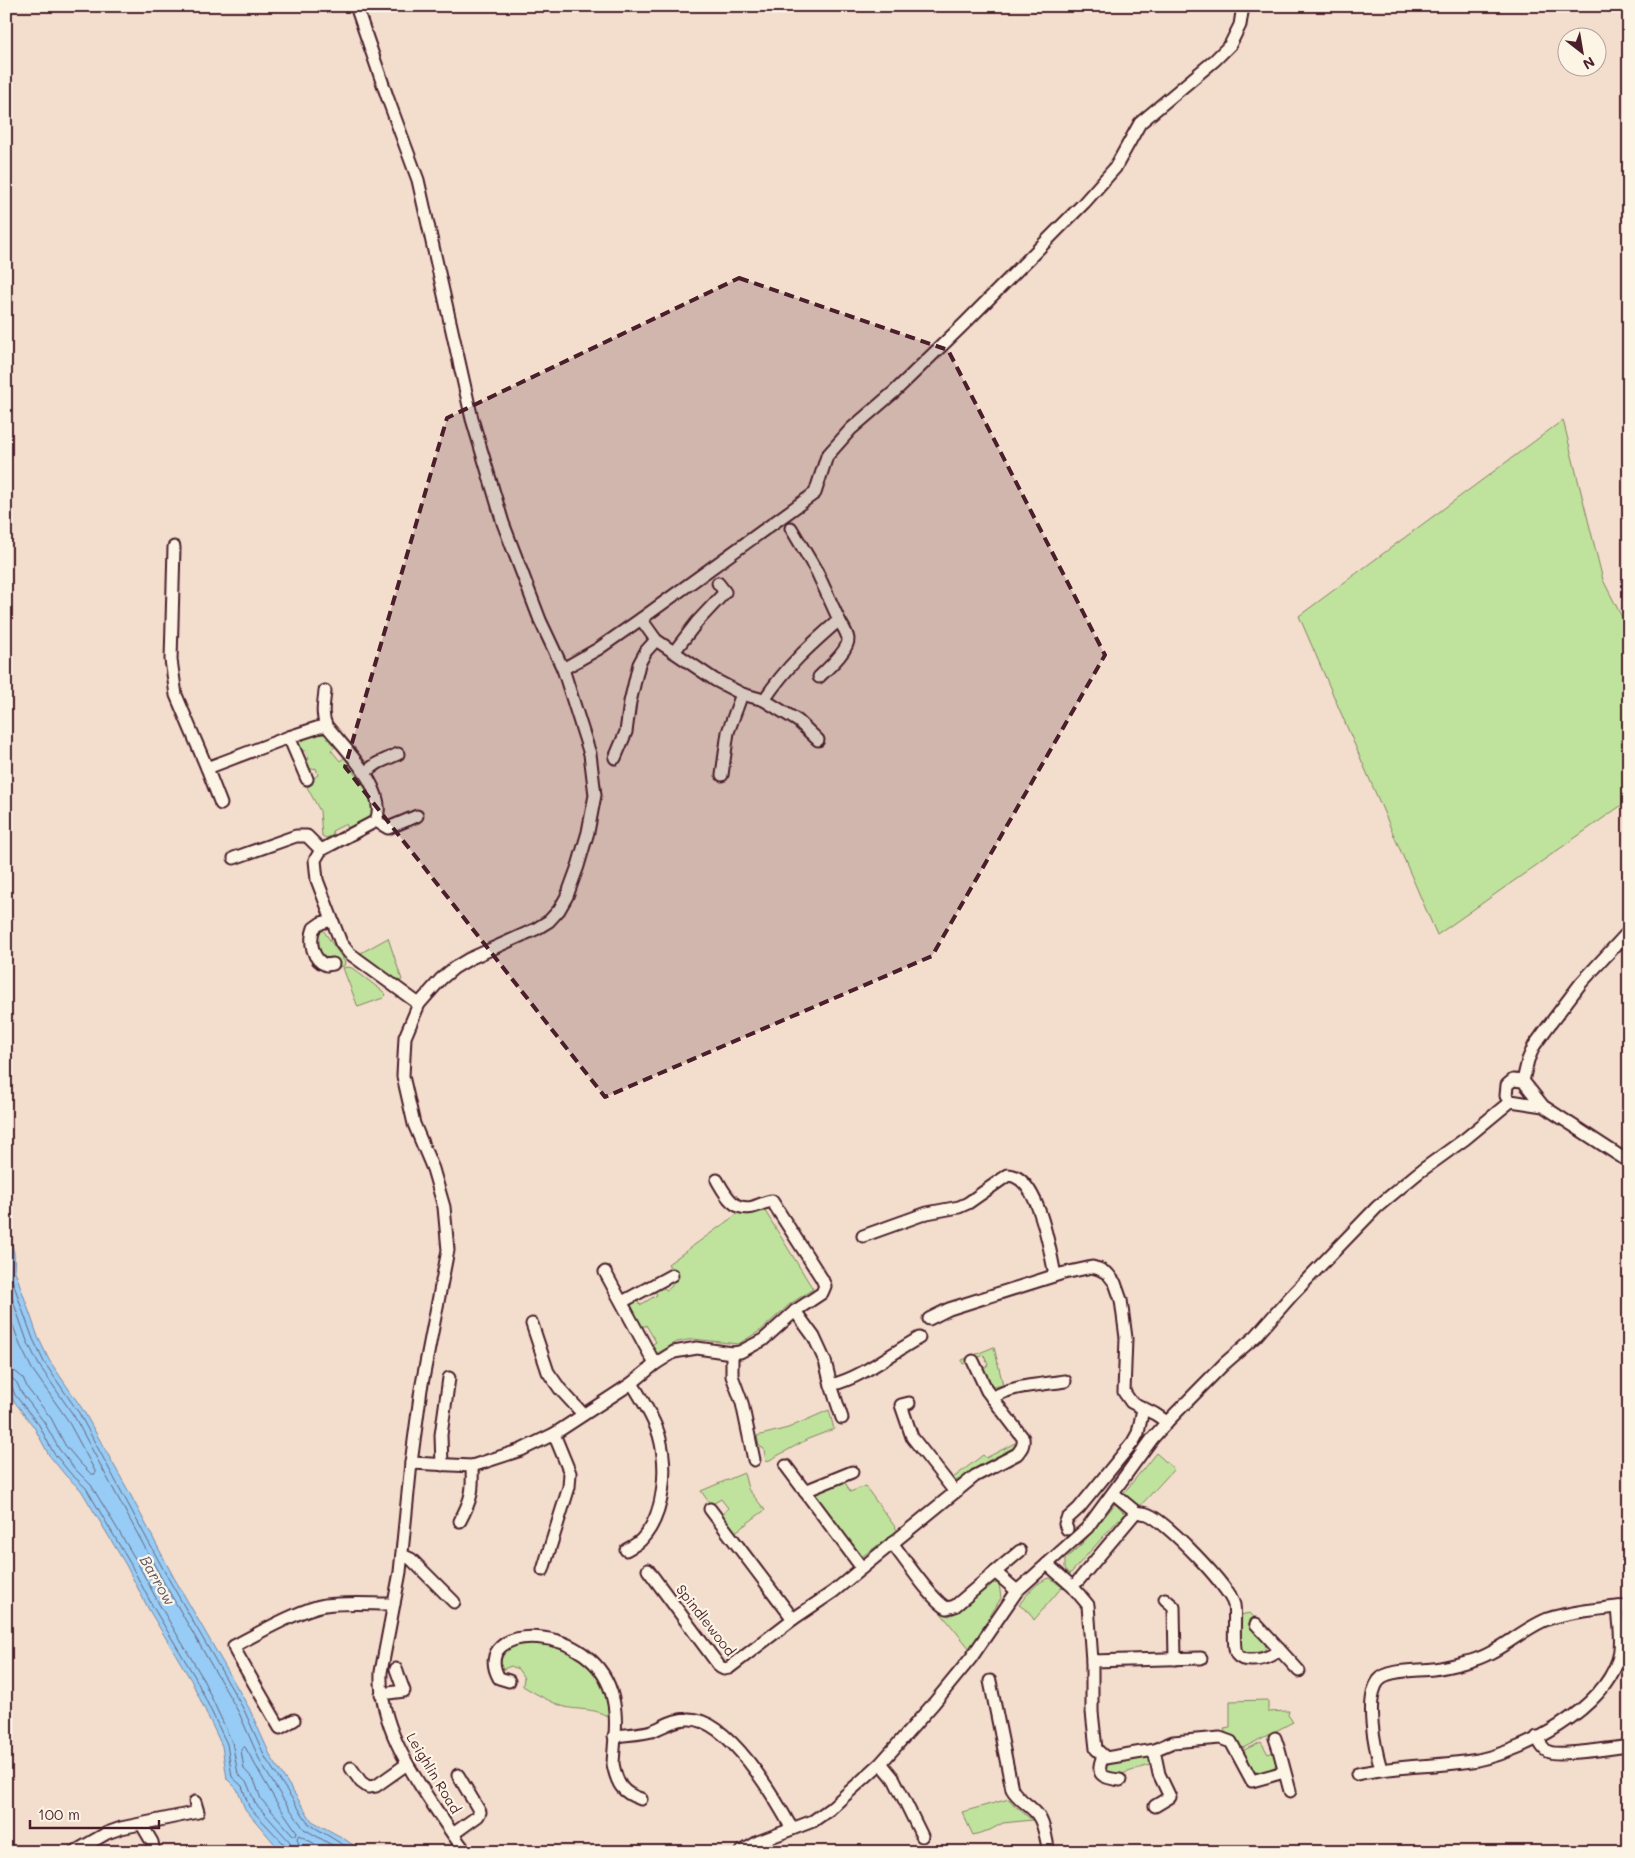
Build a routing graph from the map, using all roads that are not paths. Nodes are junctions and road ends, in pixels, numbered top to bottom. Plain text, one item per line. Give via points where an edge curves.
1 (356, 6) edge
2 (1243, 6) edge
3 (791, 528) dead end
4 (174, 547) dead end
5 (718, 583) dead end
6 (641, 619) junction
7 (839, 620) junction
8 (656, 640) junction
9 (674, 652) junction
10 (563, 669) junction
11 (819, 677) dead end
12 (325, 691) dead end
13 (742, 694) junction
14 (764, 700) junction
15 (326, 726) junction
16 (289, 737) junction
17 (818, 740) dead end
18 (398, 754) dead end
19 (615, 758) dead end
20 (207, 768) junction
21 (365, 772) junction
22 (722, 775) dead end
23 (307, 779) dead end
24 (221, 804) dead end
25 (417, 816) dead end
26 (376, 821) junction
27 (321, 850) junction
28 (234, 858) dead end
29 (332, 920) junction
30 (1629, 931) edge
31 (333, 964) dead end
32 (419, 1004) junction
33 (1526, 1084) junction
34 (1516, 1102) junction
35 (1543, 1106) junction
36 (1629, 1162) edge
37 (717, 1180) dead end
38 (863, 1236) dead end
39 (605, 1272) dead end
40 (672, 1275) dead end
41 (1055, 1275) junction
42 (622, 1302) junction
43 (795, 1311) junction
44 (929, 1319) dead end
45 (532, 1324) dead end
46 (919, 1338) dead end
47 (732, 1353) junction
48 (973, 1361) dead end
49 (656, 1364) junction
50 (449, 1378) dead end
51 (1065, 1381) dead end
52 (632, 1384) junction
53 (831, 1385) junction
54 (992, 1398) junction
55 (908, 1403) dead end
56 (1144, 1409) junction
57 (583, 1414) junction
58 (842, 1418) dead end
59 (1167, 1422) junction
60 (554, 1434) junction
61 (754, 1460) dead end
62 (411, 1463) junction
63 (442, 1465) junction
64 (472, 1466) junction
65 (786, 1466) dead end
66 (852, 1472) dead end
67 (805, 1492) junction
68 (955, 1492) junction
69 (1113, 1493) junction
70 (710, 1509) dead end
71 (1136, 1512) junction
72 (460, 1520) dead end
73 (1067, 1529) dead end
74 (892, 1543) junction
75 (626, 1550) dead end
76 (1020, 1551) dead end
77 (402, 1555) junction
78 (1047, 1564) junction
79 (862, 1568) junction
80 (543, 1570) dead end
81 (648, 1570) dead end
82 (995, 1572) junction
83 (1078, 1581) dead end
84 (1017, 1591) junction
85 (1165, 1600) dead end
86 (454, 1602) dead end
87 (394, 1604) junction
88 (1624, 1606) edge
89 (793, 1619) junction
90 (1256, 1624) dead end
91 (1279, 1649) junction
92 (1201, 1658) dead end
93 (1175, 1659) junction
94 (1092, 1661) junction
95 (396, 1669) dead end
96 (1299, 1671) dead end
97 (510, 1681) dead end
98 (990, 1681) dead end
99 (381, 1694) junction
100 (294, 1720) dead end
101 (614, 1736) junction
102 (1537, 1737) junction
103 (1275, 1738) dead end
104 (1629, 1746) edge
105 (1154, 1750) junction
106 (1103, 1756) junction
107 (881, 1763) junction
108 (408, 1764) junction
109 (351, 1768) dead end
110 (1381, 1769) junction
111 (1284, 1772) junction
112 (1357, 1774) dead end
113 (458, 1775) dead end
114 (1120, 1780) dead end
115 (1290, 1790) dead end
116 (641, 1799) dead end
117 (195, 1802) dead end
118 (1155, 1806) dead end
119 (142, 1825) junction
120 (792, 1829) junction
121 (452, 1834) junction
122 (922, 1836) dead end
123 (74, 1852) edge
124 (154, 1852) edge
125 (466, 1852) edge
126 (742, 1852) edge
127 (1049, 1852) edge

1 - 10 street, Leighlin Road via 418,180 472,419 502,523
2 - 6 street via 1240,25 1230,46 1140,123 1115,168 1084,203 894,392 851,429 827,456 815,493
3 - 7 street
4 - 20 street via 171,660 176,694
5 - 9 street via 725,592
6 - 8 street
6 - 10 street
7 - 11 street via 848,639 847,644
7 - 14 street via 781,675
8 - 9 street
8 - 19 street via 639,664 626,732
9 - 13 street
10 - 32 street, Leighlin Road via 590,754 595,795 588,832 567,896 549,921 454,968
12 - 15 street via 323,718
13 - 14 street
13 - 22 street via 728,732
14 - 17 street via 798,721
15 - 16 street
15 - 21 street
16 - 20 street
16 - 23 street
18 - 21 street
20 - 24 street
21 - 26 street via 378,807
25 - 26 street via 388,828
26 - 27 street
27 - 28 street via 308,836 296,836
27 - 29 street via 315,860 316,880
29 - 31 street via 314,928 311,942 318,961
29 - 32 street via 349,954
30 - 33 street via 1581,983 1547,1028 1528,1060
32 - 62 street, Leighlin Road via 405,1037 403,1076 414,1124 433,1169 444,1207 448,1250 421,1389
33 - 34 street via 1528,1094
33 - 34 street via 1513,1080 1507,1085 1506,1096
33 - 35 street
34 - 35 street
34 - 59 street via 1377,1207 1256,1336
35 - 36 street
37 - 43 street via 728,1199 741,1208 772,1201 822,1279 825,1286 822,1293
38 - 41 street via 926,1213 968,1203 1008,1175 1013,1175 1029,1189 1037,1204
39 - 42 street
40 - 42 street
41 - 44 street via 949,1309
41 - 56 street via 1092,1267 1108,1274 1114,1283 1124,1316 1124,1392 1131,1402
42 - 49 street
43 - 47 street via 764,1340
43 - 53 street via 814,1337
45 - 57 street via 548,1372
46 - 53 street via 869,1369
47 - 49 street via 697,1348 674,1352
47 - 61 street via 732,1376 742,1403
48 - 54 street, Spindlewood
49 - 52 street
50 - 63 street via 440,1435
51 - 54 street via 1028,1387
52 - 57 street
52 - 75 street via 650,1412 659,1436 664,1469 663,1490 653,1522 642,1540
53 - 58 street
54 - 68 street, Spindlewood via 1019,1431 1024,1445 1018,1454 975,1476
55 - 68 street via 901,1405 912,1437
56 - 59 street
56 - 73 street via 1138,1433 1093,1492 1067,1518
57 - 60 street
59 - 69 street
60 - 64 street via 521,1450
60 - 80 street via 570,1473 569,1487
62 - 63 street
62 - 77 street, Leighlin Road
63 - 64 street
64 - 72 street via 473,1490
65 - 67 street
66 - 67 street
67 - 79 street
68 - 74 street, Spindlewood
69 - 71 street
69 - 78 street via 1087,1528
70 - 89 street
71 - 83 street
71 - 91 street via 1149,1514 1181,1540 1212,1572 1233,1603 1237,1655 1245,1660 1258,1659
74 - 79 street, Spindlewood
74 - 82 street via 947,1608 955,1606
76 - 82 street
77 - 86 street via 412,1559
77 - 87 street, Leighlin Road
78 - 84 street
78 - 94 street via 1088,1605
79 - 89 street, Spindlewood via 834,1592
81 - 89 street, Spindlewood via 724,1669
82 - 84 street
84 - 107 street via 971,1658
85 - 93 street via 1174,1606
87 - 99 street, Leighlin Road via 381,1672
87 - 100 street via 346,1603 318,1607 234,1646 280,1728
88 - 102 street via 1618,1659 1603,1687 1581,1710
88 - 110 street via 1543,1621 1503,1646 1470,1661 1380,1678 1374,1687 1372,1716
90 - 91 street
91 - 96 street
92 - 93 street
93 - 94 street
94 - 106 street via 1096,1749
95 - 99 street via 404,1691
97 - 101 street via 499,1678 495,1664 499,1650 508,1641 543,1638 572,1646 593,1661 610,1688 615,1710
98 - 127 street via 1012,1789 1016,1797 1037,1814
99 - 108 street, Leighlin Road via 387,1717
101 - 116 street via 614,1772 620,1786 626,1793
101 - 120 street via 654,1730 675,1720 691,1718 704,1721 746,1758 779,1804
102 - 104 street via 1544,1749 1551,1753
102 - 110 street via 1479,1759
103 - 111 street
105 - 106 street
105 - 111 street via 1173,1742 1220,1738 1231,1742 1252,1782
105 - 118 street via 1159,1774 1170,1797
106 - 114 street via 1100,1772 1107,1779
107 - 120 street via 830,1809 813,1821
107 - 122 street via 894,1779
108 - 109 street via 376,1786 368,1787
108 - 121 street, Leighlin Road
110 - 112 street
111 - 115 street
113 - 121 street via 480,1812
117 - 119 street via 198,1812
119 - 123 street via 107,1833
119 - 124 street
120 - 126 street
121 - 125 street, Leighlin Road

